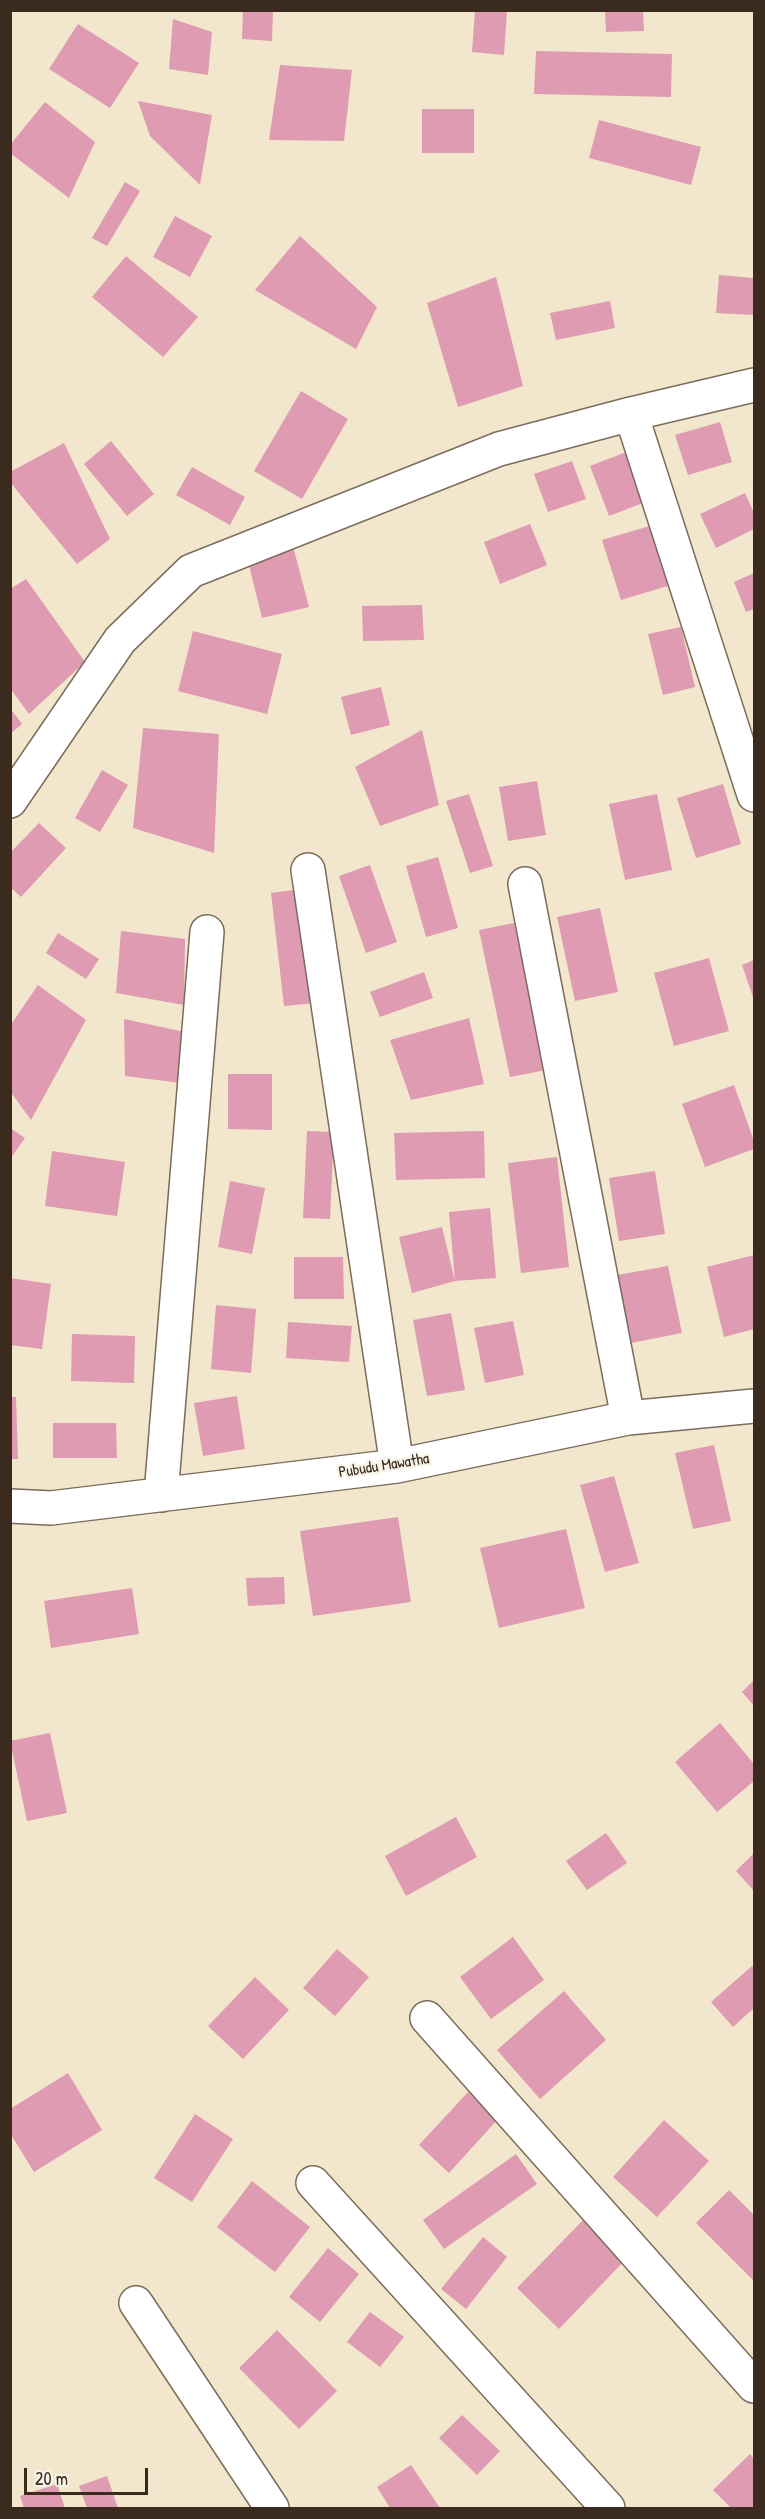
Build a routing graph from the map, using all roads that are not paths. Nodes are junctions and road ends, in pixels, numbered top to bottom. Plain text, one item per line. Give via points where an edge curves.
1 (754, 385) edge
2 (631, 414) junction
3 (754, 795) edge
4 (10, 801) edge
5 (308, 870) dead end
6 (525, 884) dead end
7 (207, 932) dead end
8 (754, 1406) edge
9 (628, 1418) junction
10 (397, 1466) junction
11 (161, 1495) junction
12 (10, 1506) edge
13 (427, 2018) dead end
14 (313, 2183) dead end
15 (136, 2302) dead end
16 (754, 2386) edge
17 (272, 2508) edge
18 (608, 2508) edge

1 - 2 street
2 - 3 street
2 - 4 street via 499,449 191,571 120,640
5 - 10 street
6 - 9 street
7 - 11 street
8 - 9 street, Pubudu Mawatha
9 - 10 street, Pubudu Mawatha
10 - 11 street, Pubudu Mawatha
11 - 12 street, Pubudu Mawatha via 51,1508
13 - 16 street
14 - 18 street
15 - 17 street

